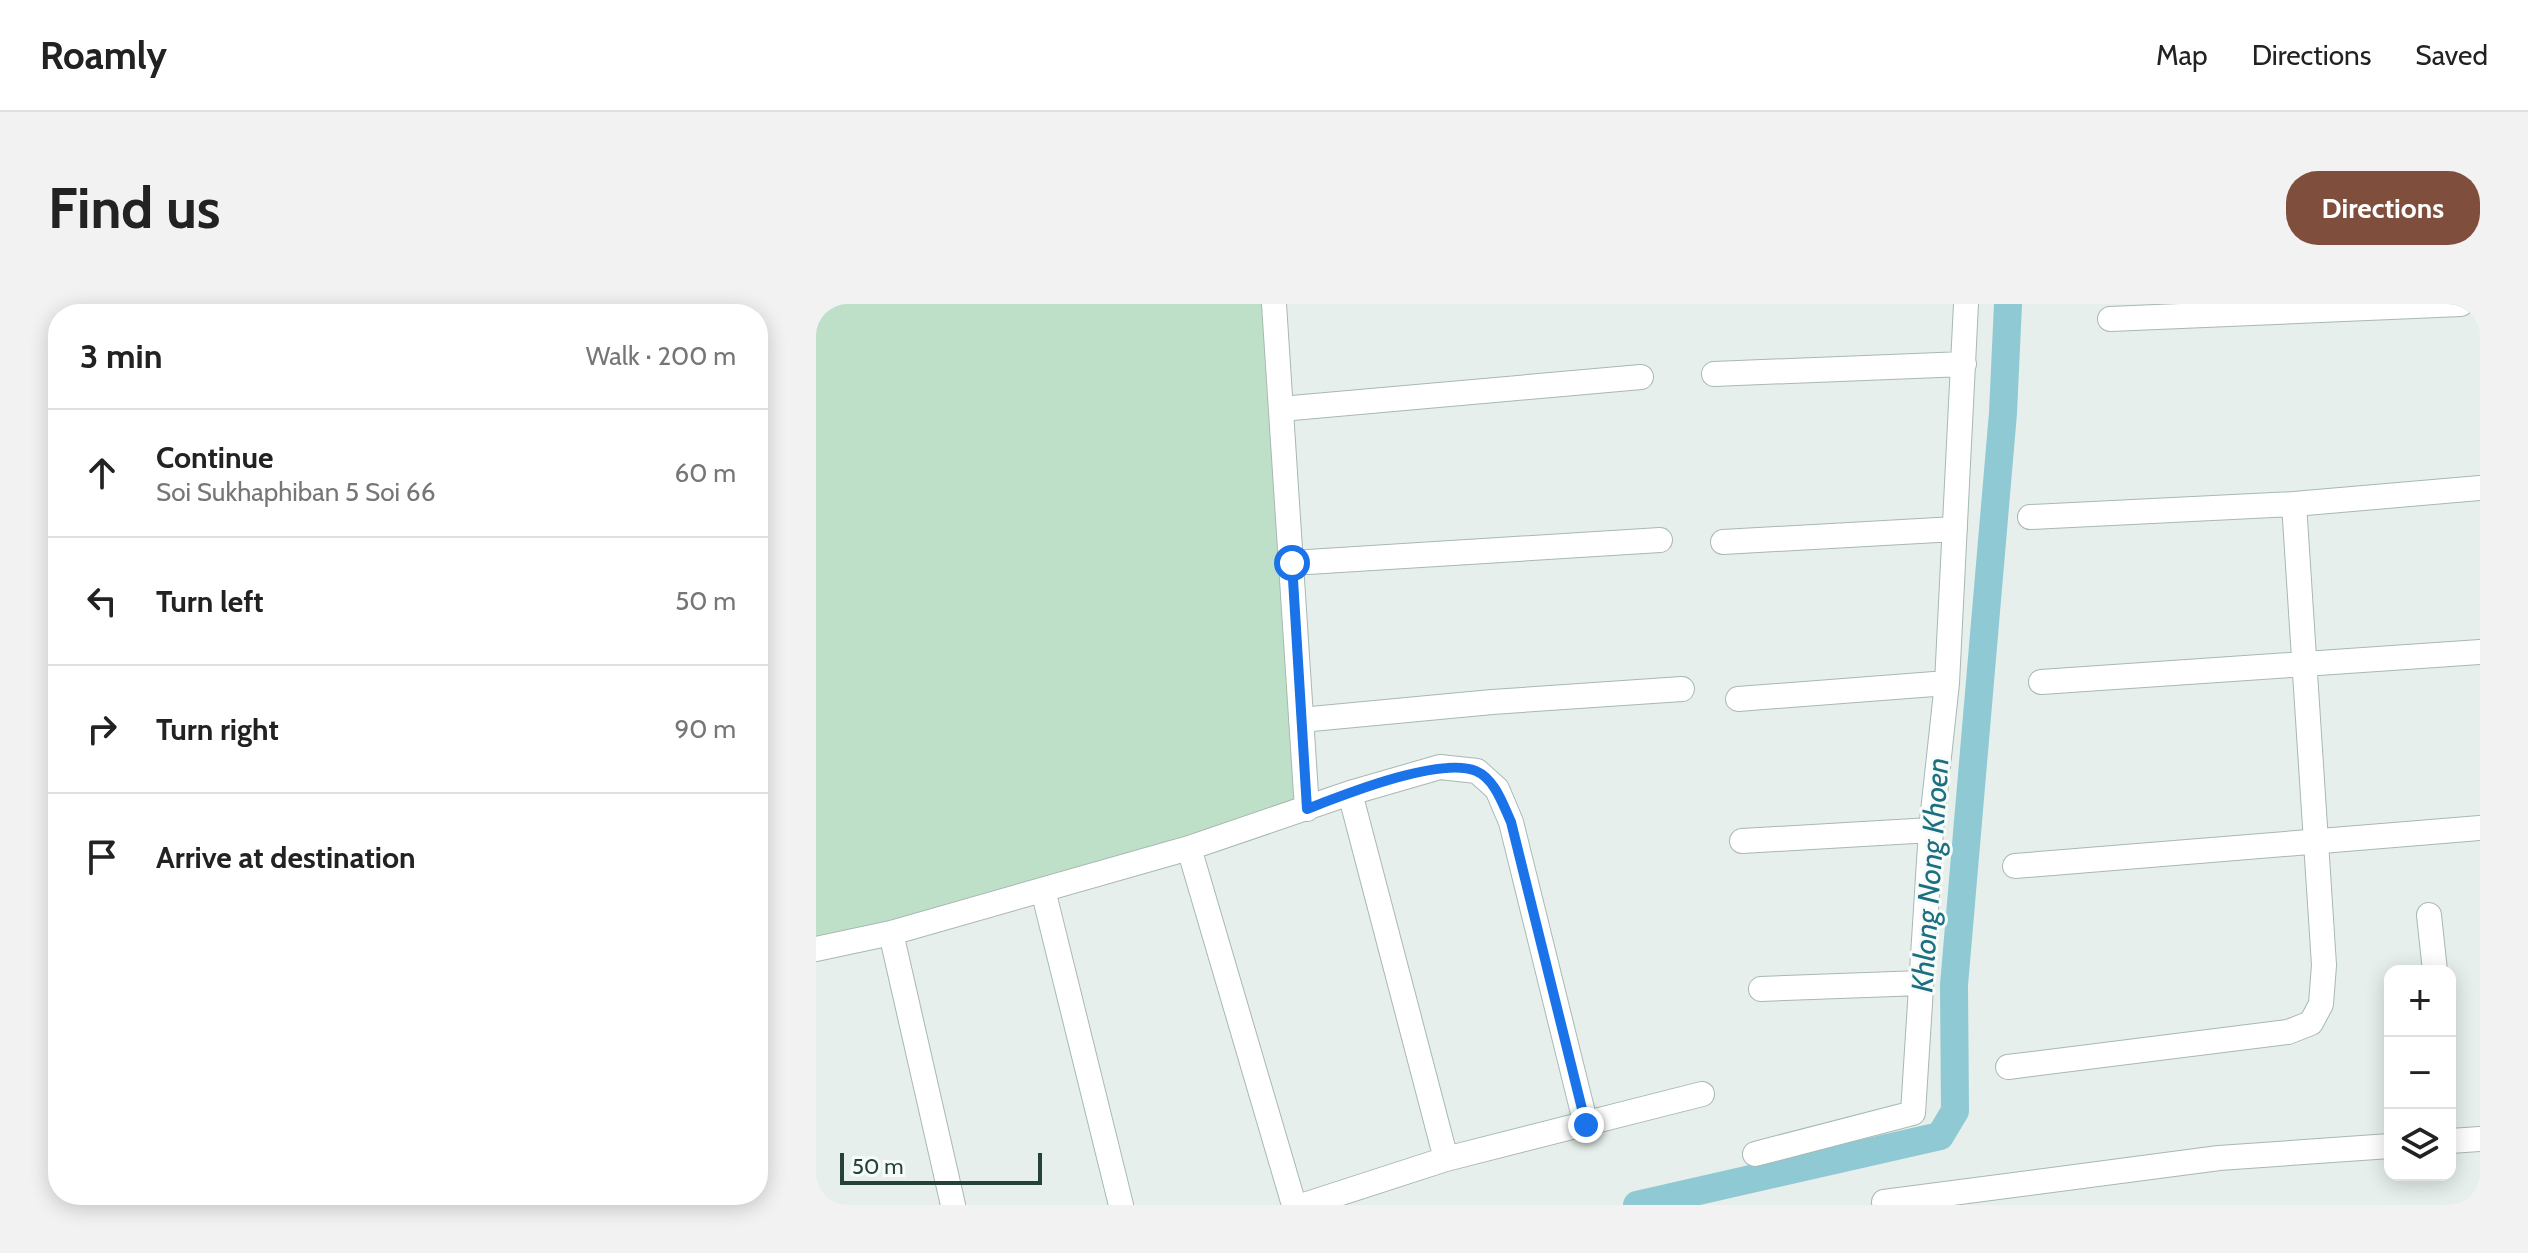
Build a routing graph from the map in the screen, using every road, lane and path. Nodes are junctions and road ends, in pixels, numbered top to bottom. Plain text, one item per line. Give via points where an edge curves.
1 (1274, 304) edge
2 (1966, 304) edge
3 (2461, 304) edge
4 (2110, 319) dead end
5 (1964, 364) junction
6 (1714, 374) dead end
7 (1641, 377) dead end
8 (1281, 409) junction
9 (2480, 488) edge
10 (2294, 504) junction
11 (2030, 517) dead end
12 (1955, 529) junction
13 (1660, 540) dead end
14 (1723, 542) dead end
15 (1292, 563) junction
16 (2480, 652) edge
17 (2304, 664) junction
18 (2041, 682) dead end
19 (1947, 683) junction
20 (1682, 689) dead end
21 (1738, 699) dead end
22 (1301, 720) junction
23 (1350, 793) junction
24 (1307, 809) junction
25 (2480, 828) edge
26 (1931, 830) junction
27 (2317, 840) junction
28 (1742, 841) dead end
29 (1189, 848) junction
30 (2015, 866) dead end
31 (1043, 890) junction
32 (2429, 915) dead end
33 (891, 933) junction
34 (816, 949) edge
35 (2434, 965) edge
36 (1921, 983) junction
37 (1761, 989) dead end
38 (2008, 1067) dead end
39 (1702, 1094) dead end
40 (1586, 1125) junction
41 (2480, 1139) edge
42 (2456, 1141) edge
43 (2384, 1146) edge
44 (1755, 1154) dead end
45 (1446, 1159) junction
46 (1884, 1202) dead end
47 (953, 1205) edge
48 (1121, 1205) edge
49 (1294, 1205) edge
50 (1304, 1205) edge

1 - 8 street
2 - 5 street
3 - 4 street
5 - 6 street
5 - 12 street
7 - 8 street
8 - 15 street
9 - 10 street
10 - 11 street
10 - 17 street
12 - 14 street
12 - 19 street
13 - 15 street
15 - 22 street
16 - 17 street
17 - 18 street
17 - 27 street
19 - 21 street
19 - 26 street
20 - 22 street
22 - 24 street
23 - 24 street
23 - 40 street via 1440,767 1477,771 1497,789 1511,822
23 - 45 street
24 - 29 street
25 - 27 street
26 - 28 street
26 - 36 street
27 - 30 street
27 - 38 street via 2324,965 2321,1004 2311,1023 2262,1037
29 - 31 street
29 - 49 street
31 - 33 street
31 - 48 street
32 - 35 street
33 - 34 street
33 - 47 street
36 - 37 street
36 - 44 street via 1913,1113
39 - 40 street
40 - 45 street
41 - 42 street
43 - 46 street via 2219,1158
45 - 50 street

